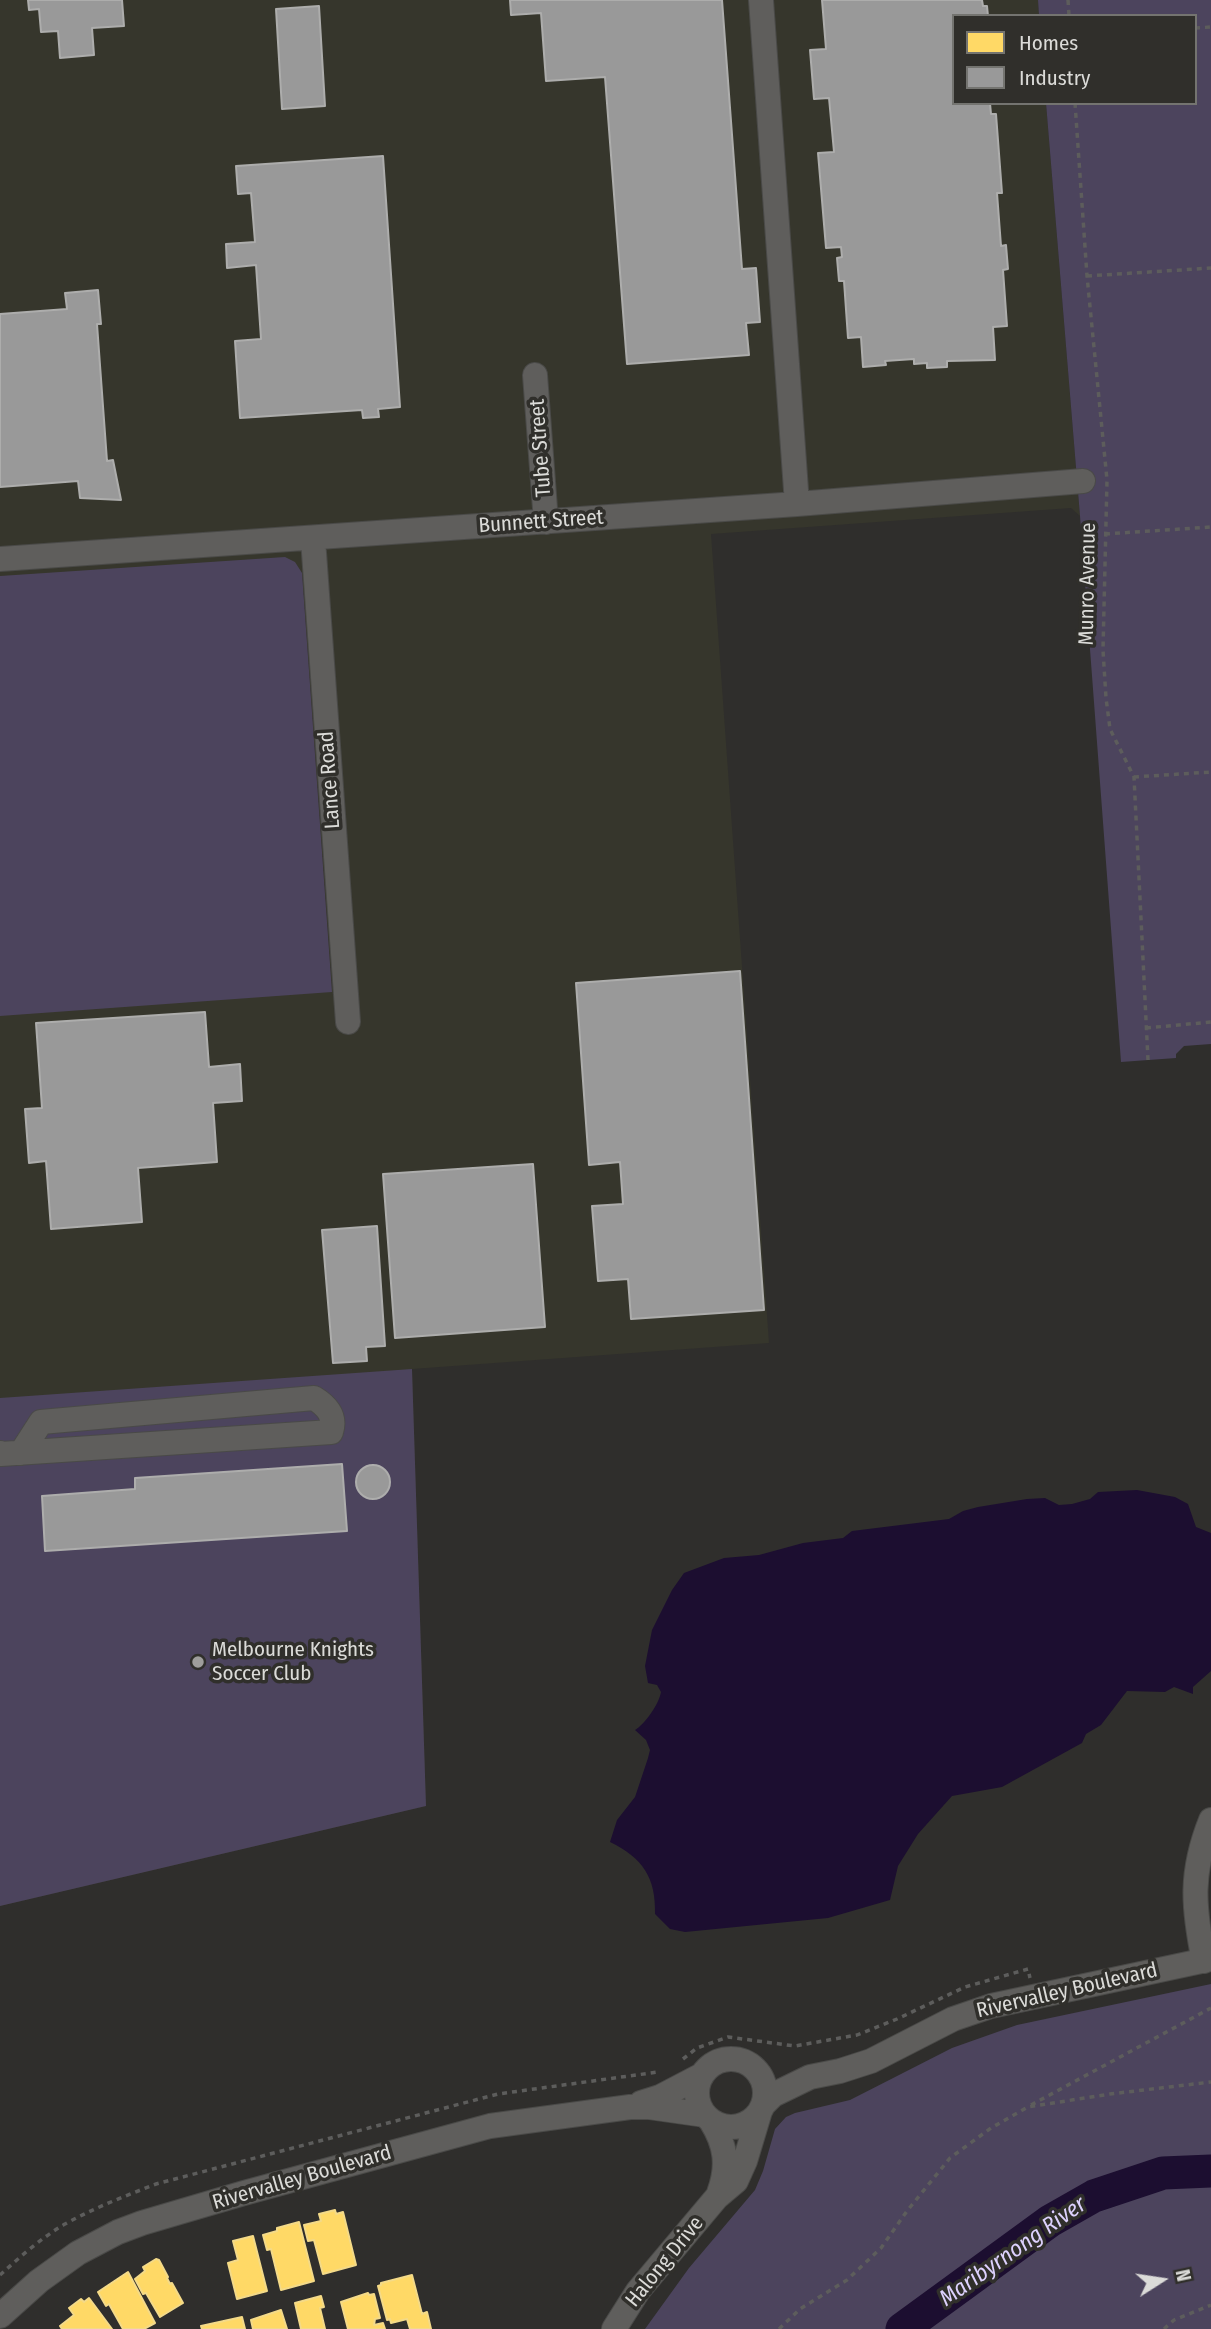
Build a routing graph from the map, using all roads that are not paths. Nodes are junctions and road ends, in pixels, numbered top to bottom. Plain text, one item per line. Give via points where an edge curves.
1 (761, 0) edge
2 (535, 375) dead end
3 (1083, 481) dead end
4 (797, 504) junction
5 (546, 522) junction
6 (313, 539) junction
7 (0, 559) edge
8 (348, 1022) dead end
9 (11, 1453) edge
10 (1211, 1820) edge
11 (1208, 1960) edge
12 (743, 2061) junction
13 (702, 2075) junction
14 (810, 2077) junction
15 (630, 2106) junction
16 (761, 2108) junction
17 (708, 2118) junction
18 (717, 2197) junction
19 (0, 2316) edge
20 (614, 2329) edge

1 - 4 street
2 - 5 street, Tube Street
3 - 4 street, Bunnett Street
4 - 5 street, Bunnett Street
5 - 6 street, Bunnett Street
6 - 7 street, Bunnett Street
6 - 8 street, Lance Road
9 - 9 street via 331,1432 334,1423 327,1407 314,1398 41,1422
10 - 11 street via 1201,1845 1194,1891
11 - 14 street, Rivervalley Boulevard via 991,2006 953,2019 871,2061
12 - 13 street via 720,2060
12 - 14 street, Rivervalley Boulevard
12 - 16 street via 759,2074 765,2094
13 - 15 street, Rivervalley Boulevard via 660,2097
13 - 17 street via 697,2096
14 - 16 street, Rivervalley Boulevard via 772,2095
15 - 17 street, Rivervalley Boulevard
15 - 19 street, Rivervalley Boulevard via 490,2126 142,2223 78,2253
16 - 17 street via 754,2118 737,2126 719,2125
16 - 18 street, Halong Drive via 736,2180
17 - 18 street, Halong Drive via 724,2144 726,2161
18 - 20 street, Halong Drive via 638,2291

